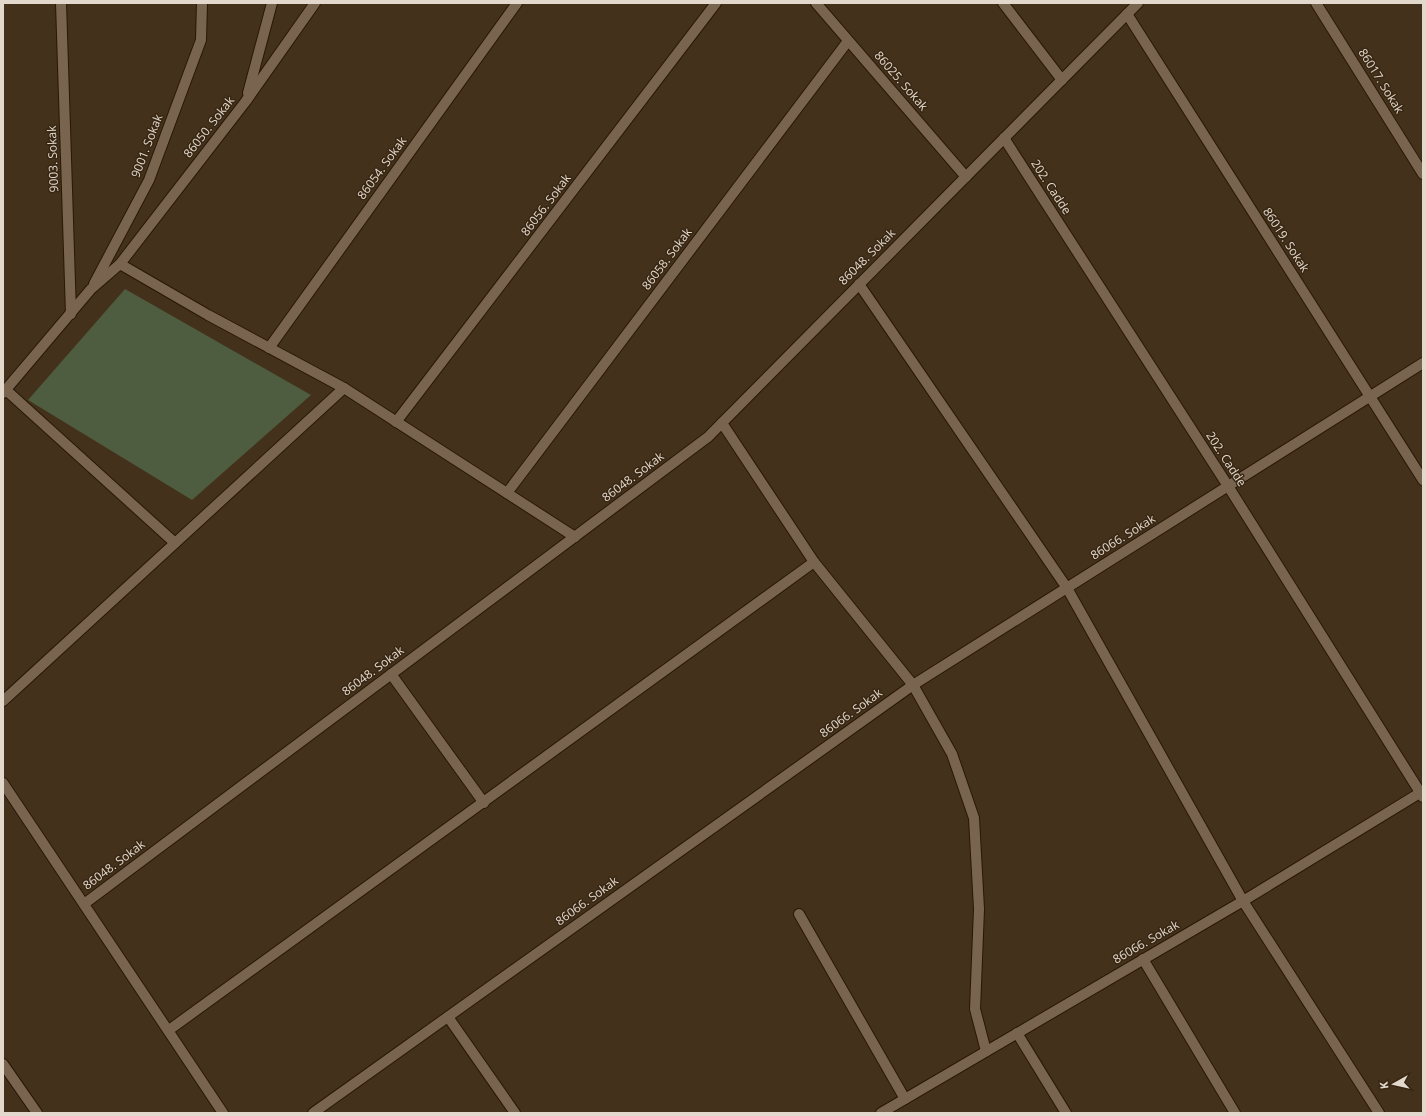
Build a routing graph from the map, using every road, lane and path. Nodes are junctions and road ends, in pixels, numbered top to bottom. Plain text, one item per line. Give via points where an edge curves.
1 (61, 3) edge
2 (202, 3) edge
3 (272, 3) edge
4 (315, 3) edge
5 (517, 3) edge
6 (716, 3) edge
7 (816, 3) edge
8 (1003, 3) edge
9 (1138, 3) edge
10 (1316, 3) edge
11 (1127, 14) junction
12 (848, 41) junction
13 (1062, 80) junction
14 (246, 101) junction
15 (1004, 138) junction
16 (1423, 174) edge
17 (966, 176) junction
18 (120, 264) junction
19 (859, 284) junction
20 (91, 289) junction
21 (71, 314) junction
22 (269, 348) junction
23 (1423, 363) edge
24 (344, 388) junction
25 (4, 392) edge
26 (1370, 396) junction
27 (396, 422) junction
28 (722, 423) junction
29 (1423, 480) edge
30 (1228, 486) junction
31 (507, 493) junction
32 (575, 537) junction
33 (175, 543) junction
34 (814, 562) junction
35 (1067, 588) junction
36 (391, 674) junction
37 (913, 685) junction
38 (3, 701) edge
39 (3, 783) edge
40 (1422, 794) edge
41 (484, 803) junction
42 (1243, 900) junction
43 (84, 904) junction
44 (800, 914) dead end
45 (1143, 959) junction
46 (448, 1017) junction
47 (169, 1030) junction
48 (1017, 1034) junction
49 (986, 1051) junction
50 (3, 1064) edge
51 (904, 1099) junction
52 (885, 1112) edge
53 (37, 1113) edge
54 (223, 1113) edge
55 (313, 1113) edge
56 (515, 1113) edge
57 (1066, 1113) edge
58 (1236, 1113) edge
59 (1379, 1113) edge

1 - 21 street, 9003. Sokak
2 - 20 street, 9001. Sokak via 201,40 149,180
3 - 14 street
4 - 14 street, 86050. Sokak
5 - 22 street, 86054. Sokak
6 - 27 street, 86056. Sokak
7 - 12 street, 86025. Sokak
8 - 13 street
9 - 11 street, 86048. Sokak
10 - 16 street, 86017. Sokak
11 - 13 street, 86048. Sokak
11 - 26 street, 86019. Sokak
12 - 17 street, 86025. Sokak
12 - 31 street, 86058. Sokak
13 - 15 street, 86048. Sokak
14 - 18 street, 86050. Sokak
15 - 17 street, 86048. Sokak
15 - 30 street, 202. Cadde
17 - 19 street, 86048. Sokak
18 - 20 street, 86050. Sokak
18 - 22 street
19 - 28 street, 86048. Sokak
19 - 35 street
20 - 21 street
21 - 25 street
22 - 24 street
23 - 26 street, 86066. Sokak
24 - 27 street
24 - 33 street
25 - 33 street
26 - 29 street, 86019. Sokak
26 - 30 street, 86066. Sokak
27 - 31 street
28 - 32 street, 86048. Sokak via 708,437
28 - 34 street
30 - 35 street, 86066. Sokak
30 - 40 street, 202. Cadde
31 - 32 street
32 - 36 street, 86048. Sokak
33 - 38 street
34 - 37 street
34 - 41 street
35 - 37 street, 86066. Sokak
35 - 42 street
36 - 41 street
36 - 43 street, 86048. Sokak
37 - 46 street, 86066. Sokak
37 - 49 street via 952,754 974,818 979,909 975,1009
39 - 43 street
40 - 42 street, 86066. Sokak
41 - 47 street
42 - 45 street, 86066. Sokak
42 - 59 street
43 - 47 street
44 - 51 street
45 - 48 street, 86066. Sokak
45 - 58 street
46 - 55 street, 86066. Sokak
46 - 56 street
47 - 54 street
48 - 49 street, 86066. Sokak
48 - 57 street
49 - 51 street, 86066. Sokak
50 - 53 street
51 - 52 street, 86066. Sokak

